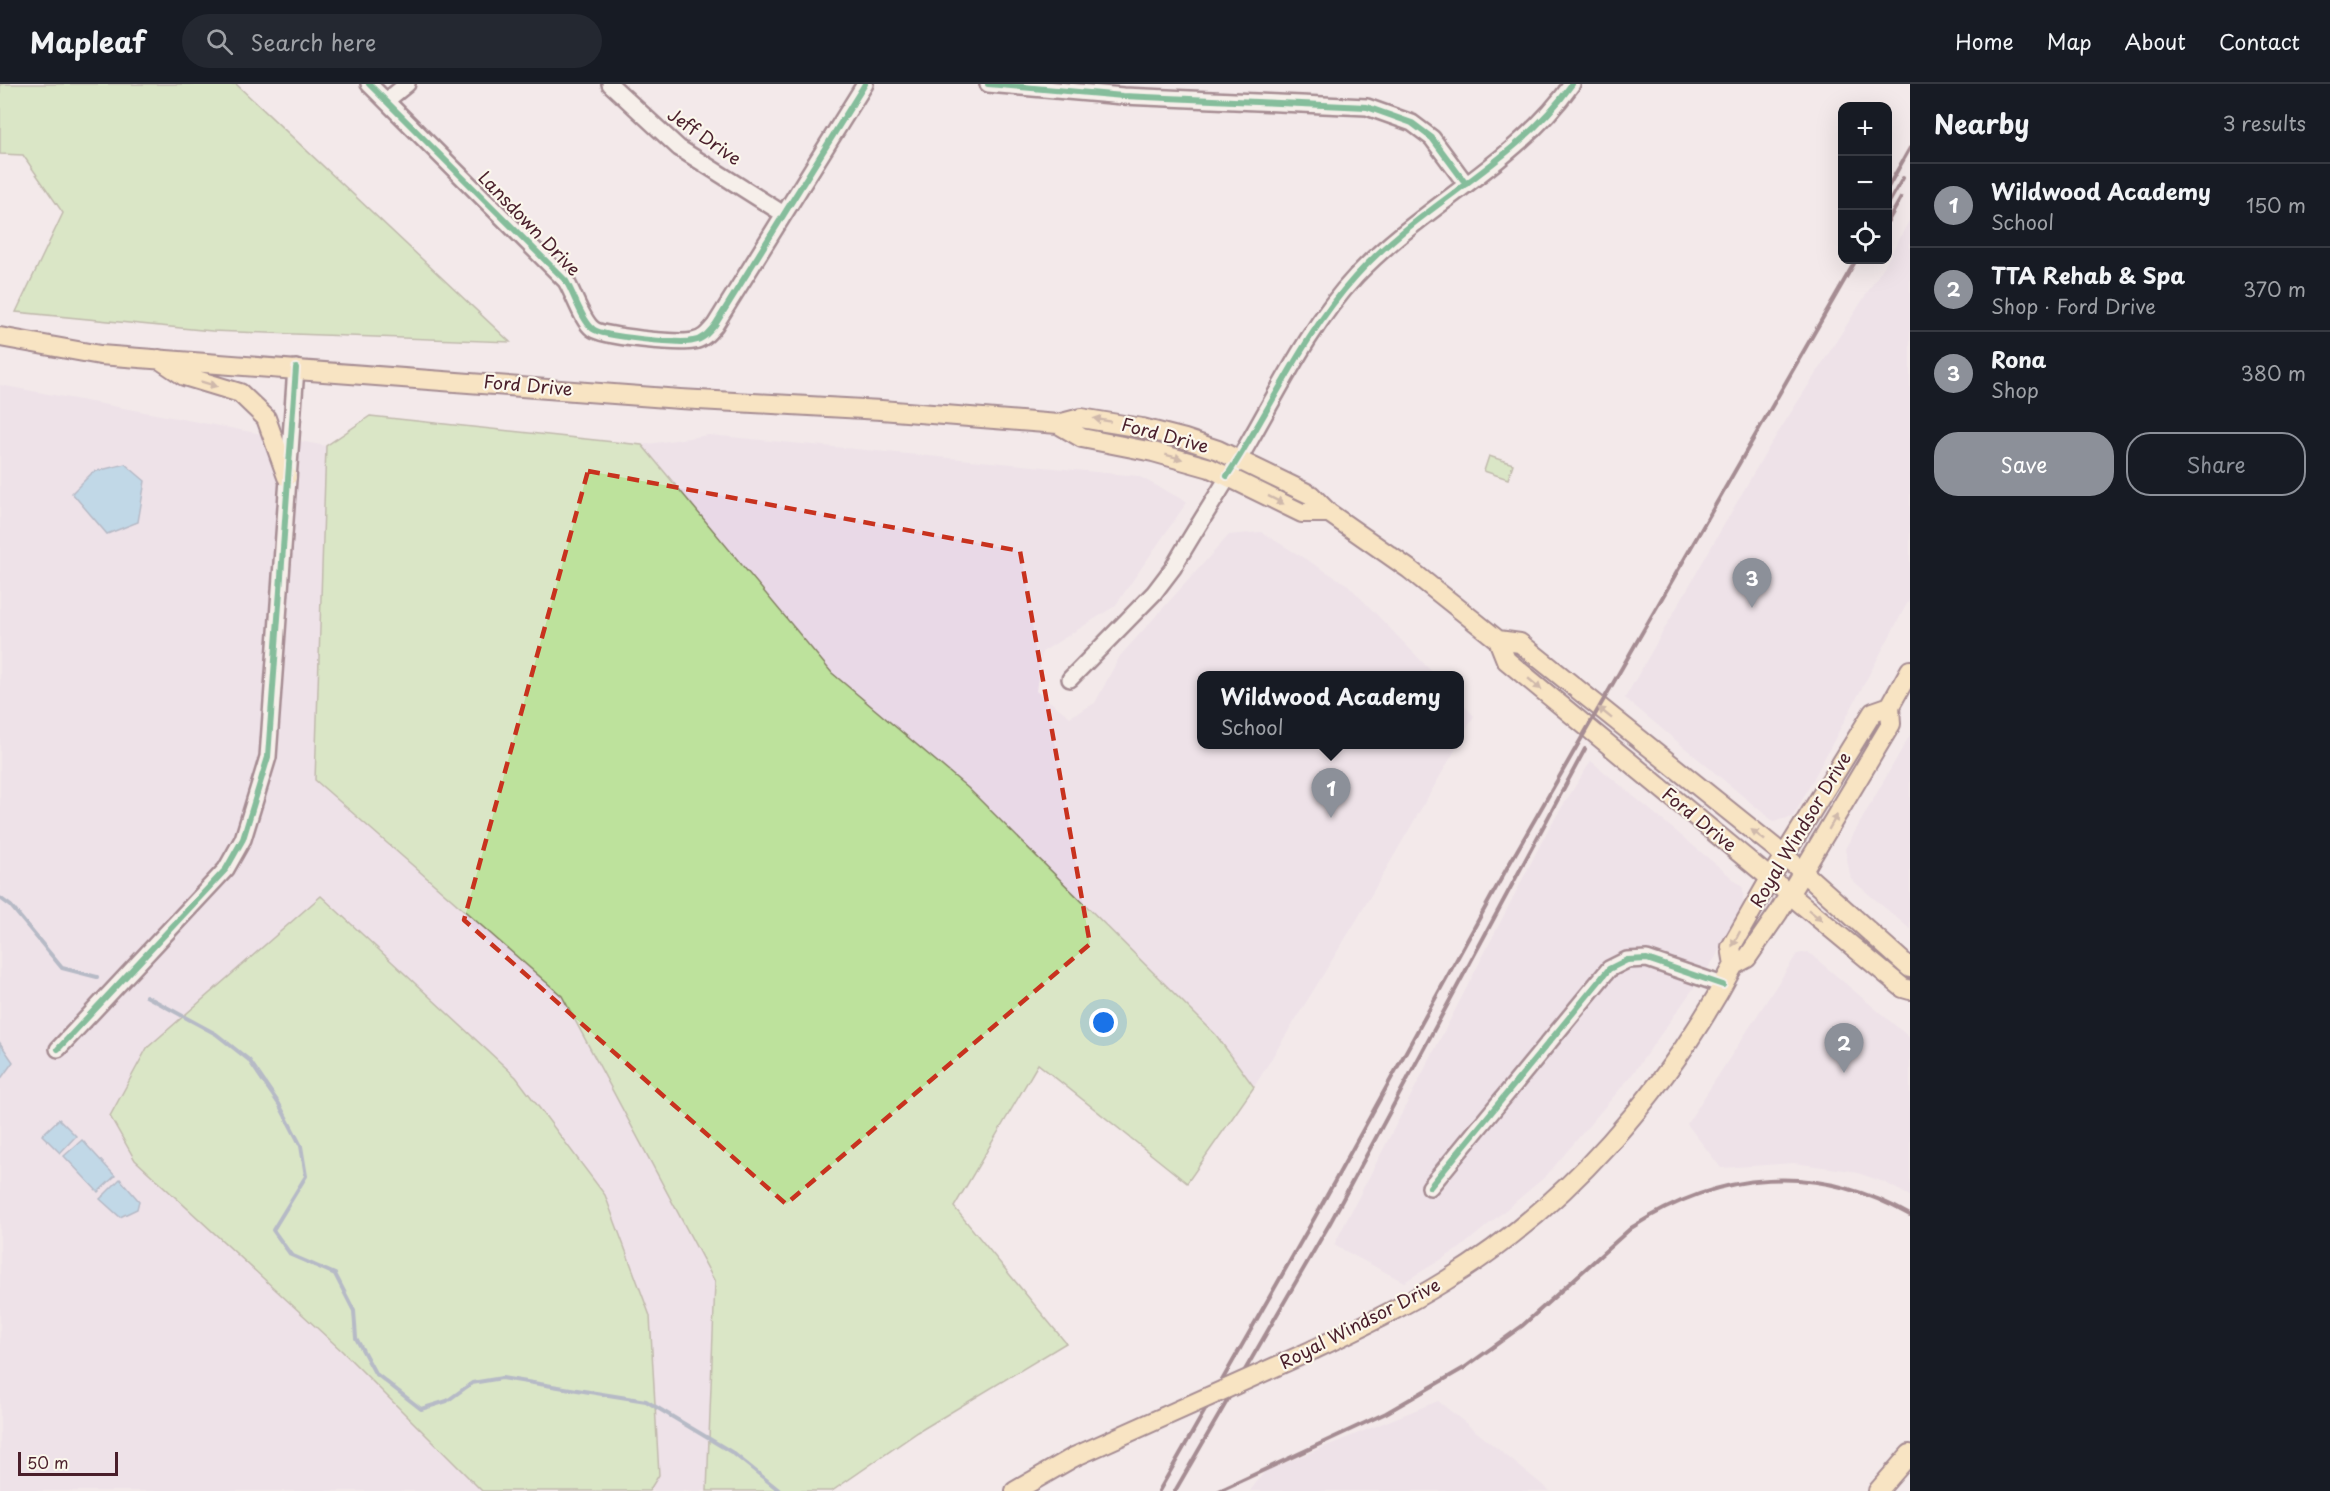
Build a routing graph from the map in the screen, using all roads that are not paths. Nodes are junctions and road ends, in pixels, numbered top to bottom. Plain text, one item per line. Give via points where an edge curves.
1 (369, 84) edge
2 (407, 84) edge
3 (610, 84) edge
4 (865, 84) edge
5 (988, 84) edge
6 (1572, 84) edge
7 (1123, 90) edge
8 (386, 101) junction
9 (1466, 184) junction
10 (782, 213) junction
11 (0, 337) edge
12 (158, 357) junction
13 (296, 369) junction
14 (1058, 424) junction
15 (1238, 459) junction
16 (1227, 476) junction
17 (287, 477) junction
18 (1329, 513) junction
19 (1498, 640) junction
20 (1910, 670) edge
21 (1070, 679) dead end
22 (1890, 706) junction
23 (1785, 856) junction
24 (1803, 872) junction
25 (1771, 878) junction
26 (1790, 895) junction
27 (1734, 965) junction
28 (1910, 968) edge
29 (1723, 985) junction
30 (1910, 990) edge
31 (58, 1049) dead end
32 (1430, 1187) dead end
33 (1910, 1454) edge
34 (1015, 1491) edge
35 (1878, 1491) edge

1 - 8 street, Lansdown Drive
2 - 8 street
3 - 10 street, Jeff Drive via 679,148
4 - 10 street, Lansdown Drive
5 - 7 street
6 - 9 street via 1515,147
7 - 9 street via 1366,107 1412,123 1432,138
8 - 10 street, Lansdown Drive via 566,281 585,322 609,336 694,341 707,335
9 - 15 street via 1355,277 1290,370
11 - 12 main road, Ford Drive via 100,355
12 - 13 main road, Ford Drive
12 -> 17 main road via 183,376 240,393 266,418
13 - 14 main road, Ford Drive
13 - 17 street
15 -> 14 main road, Ford Drive via 1142,428 1082,418
14 -> 16 main road, Ford Drive via 1082,438 1194,463
15 - 16 street
15 - 18 main road, Ford Drive via 1311,495
16 -> 18 main road, Ford Drive via 1302,513
16 - 21 street via 1154,593
17 - 31 street via 268,757 243,839 226,869
18 - 19 main road, Ford Drive via 1409,569
23 -> 19 main road, Ford Drive via 1520,643
19 -> 25 main road, Ford Drive via 1506,660
20 - 22 main road, Royal Windsor Drive
22 - 23 main road, Royal Windsor Drive via 1873,712
24 -> 22 main road, Royal Windsor Drive via 1890,724
23 - 24 main road, Ford Drive
23 - 25 main road, Royal Windsor Drive
24 - 26 main road, Royal Windsor Drive
24 - 28 main road, Ford Drive
25 - 26 main road, Ford Drive
25 -> 27 main road, Royal Windsor Drive via 1731,947
26 - 27 main road, Royal Windsor Drive via 1747,958
26 -> 30 main road, Ford Drive
27 - 29 main road, Royal Windsor Drive
29 - 32 street via 1647,959 1627,960 1609,969
29 - 34 main road, Royal Windsor Drive, bridge via 1676,1060 1618,1133 1565,1188 1446,1281 1315,1349 1074,1457
33 - 35 main road

